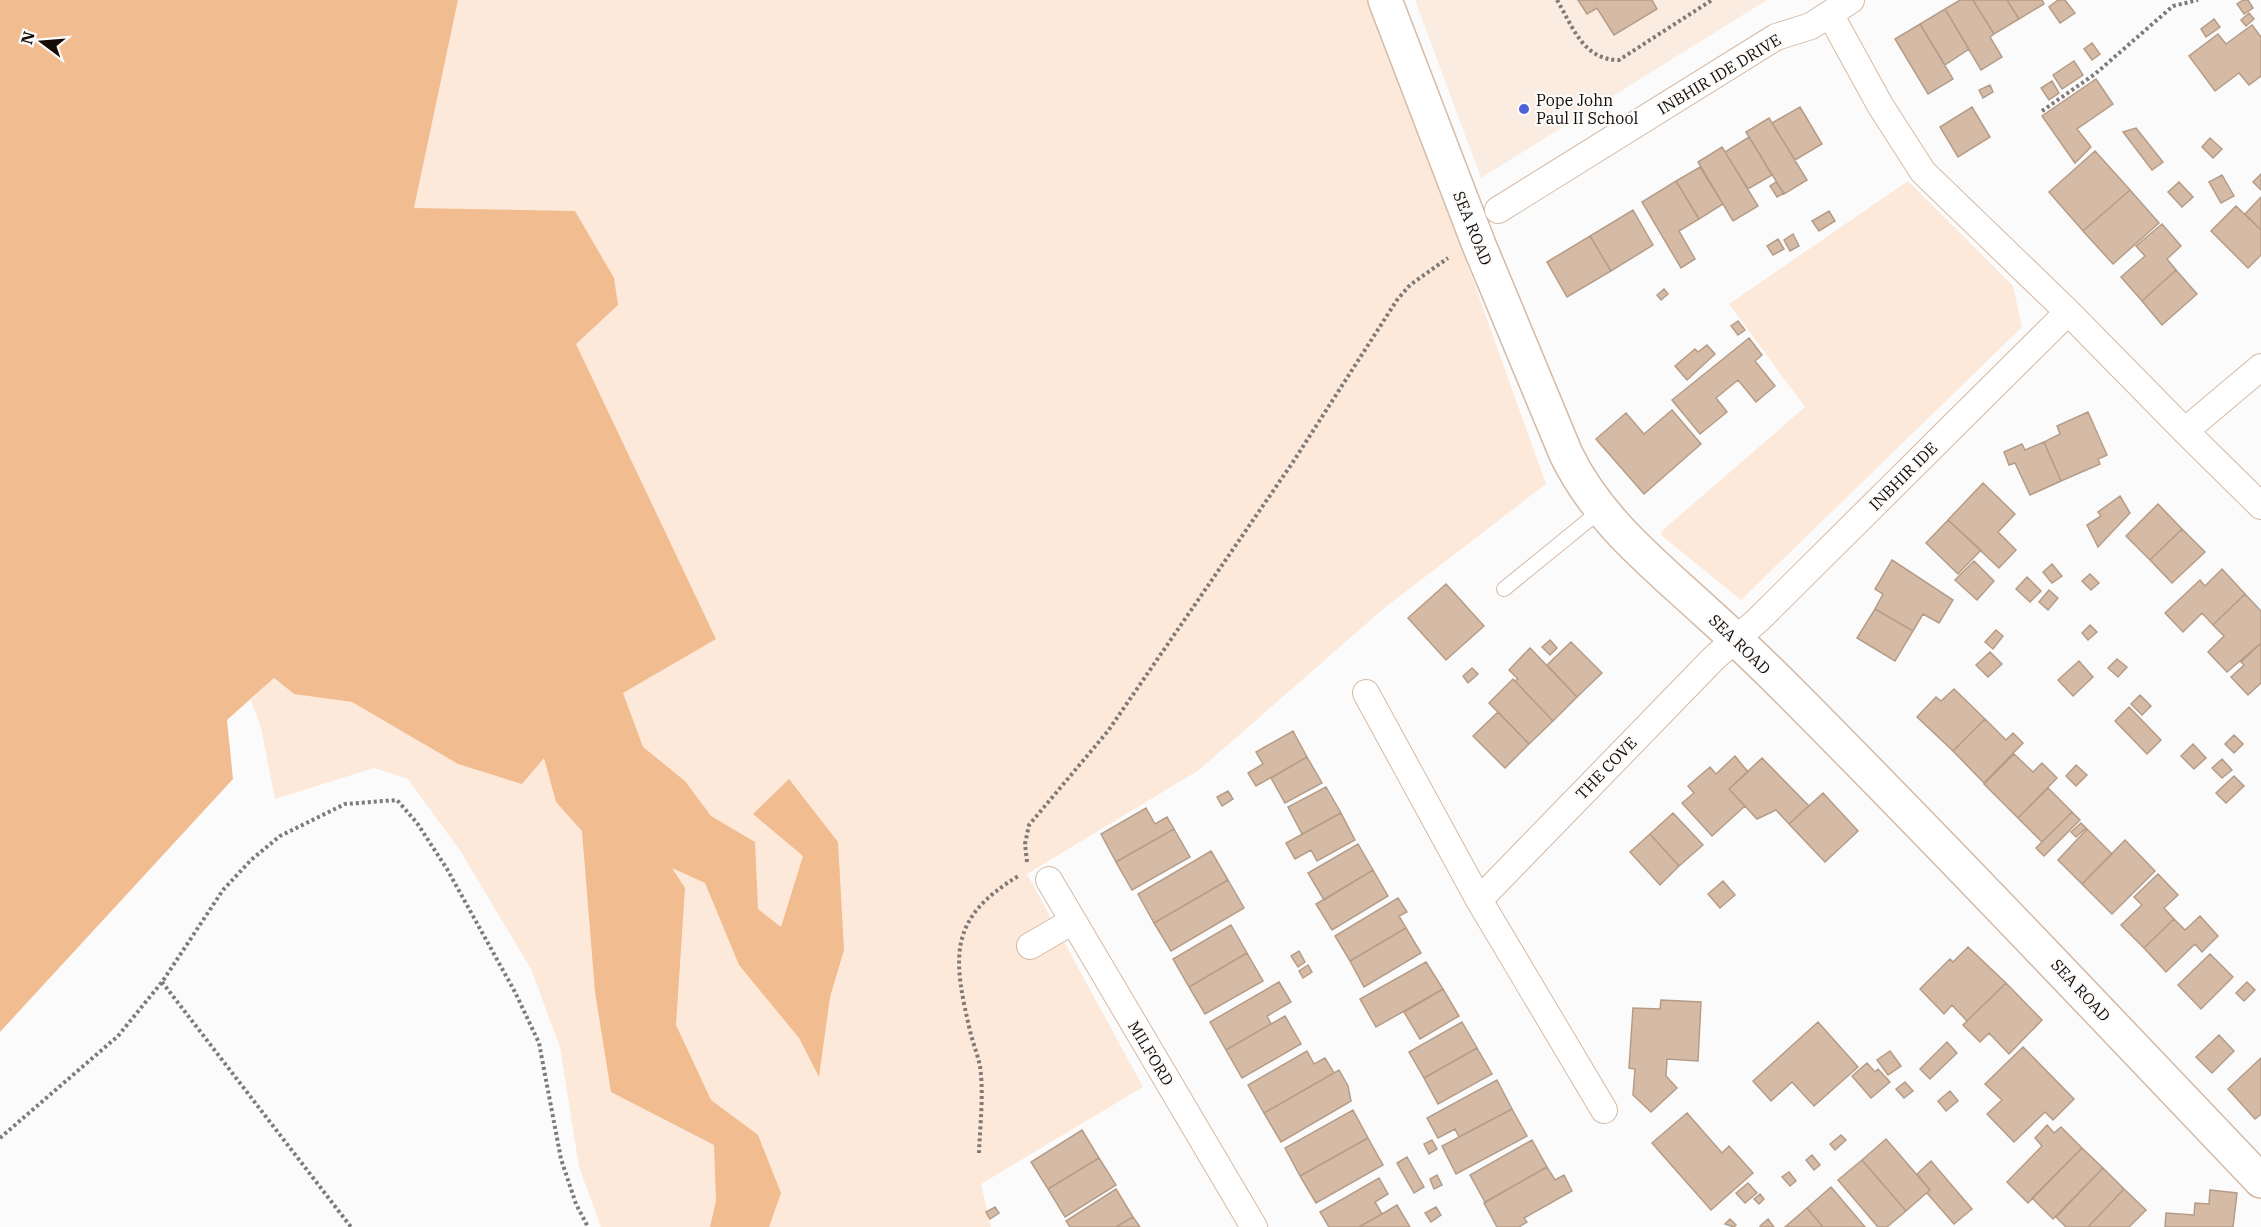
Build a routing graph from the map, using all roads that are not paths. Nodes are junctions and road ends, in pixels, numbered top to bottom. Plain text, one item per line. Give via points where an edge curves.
1 (1385, 0) edge
2 (1851, 0) edge
3 (1830, 14) junction
4 (1498, 210) dead end
5 (2068, 312) junction
6 (2261, 367) edge
7 (2185, 431) junction
8 (2261, 506) edge
9 (1601, 510) junction
10 (1504, 589) dead end
11 (1736, 638) junction
12 (1366, 693) dead end
13 (1040, 874) road end
14 (1479, 900) junction
15 (1073, 921) junction
16 (1030, 946) dead end
17 (1604, 1110) dead end
18 (2261, 1181) edge
19 (1254, 1227) edge

1 - 9 street, SEA ROAD via 1479,245 1566,454
2 - 3 street, INBHIR IDE DRIVE
3 - 4 street, INBHIR IDE DRIVE via 1811,26 1776,37
3 - 5 street via 1880,105 1923,172
5 - 7 street
5 - 11 street, INBHIR IDE
6 - 7 street
7 - 8 street
9 - 10 lane
9 - 11 street, SEA ROAD via 1644,555
11 - 14 street, THE COVE
11 - 18 street, SEA ROAD via 1957,860
12 - 14 street
13 - 15 street, MILFORD
14 - 17 street
15 - 16 street
15 - 19 street, MILFORD

